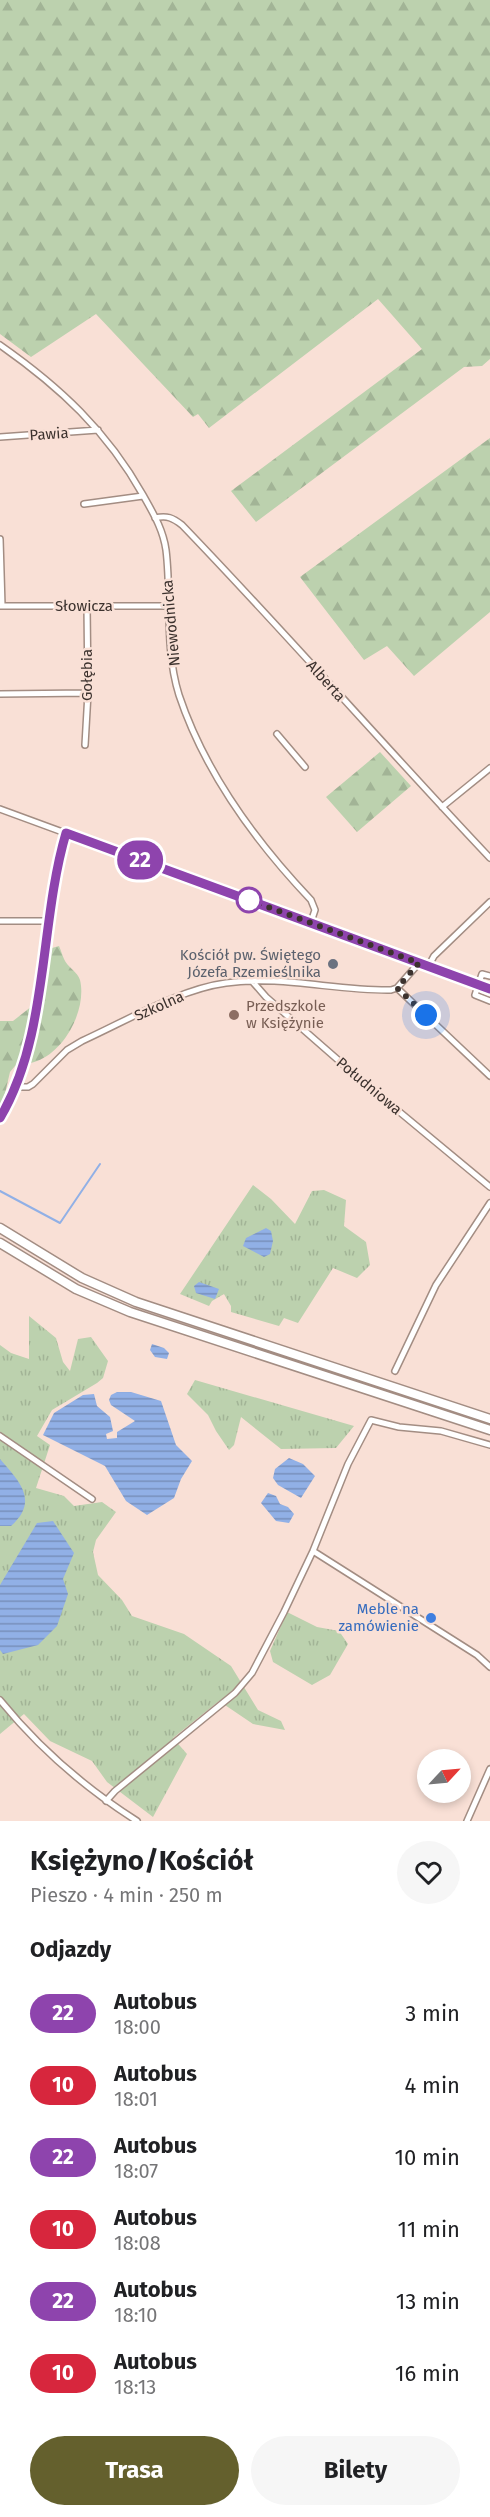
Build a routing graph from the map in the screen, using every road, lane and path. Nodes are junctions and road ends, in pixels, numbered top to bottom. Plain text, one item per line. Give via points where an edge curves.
1 (0, 345) edge
2 (98, 430) junction
3 (0, 437) edge
4 (143, 496) junction
5 (84, 504) dead end
6 (156, 518) junction
7 (0, 539) edge
8 (1, 606) edge
9 (87, 606) junction
10 (167, 606) junction
11 (88, 693) junction
12 (0, 694) edge
13 (277, 734) dead end
14 (85, 745) dead end
15 (305, 767) dead end
16 (490, 768) edge
17 (442, 807) junction
18 (0, 809) edge
19 (66, 833) junction
20 (490, 858) edge
21 (490, 902) edge
22 (0, 921) edge
23 (48, 921) junction
24 (310, 922) junction
25 (419, 963) junction
26 (428, 967) junction
27 (490, 976) edge
28 (252, 981) junction
29 (477, 985) junction
30 (397, 988) junction
31 (490, 989) edge
32 (490, 1001) edge
33 (490, 1076) edge
34 (15, 1087) junction
35 (0, 1118) edge
36 (490, 1187) edge
37 (490, 1203) edge
38 (0, 1228) edge
39 (0, 1243) edge
40 (395, 1371) dead end
41 (490, 1419) edge
42 (490, 1430) edge
43 (0, 1436) edge
44 (490, 1445) edge
45 (92, 1499) dead end
46 (313, 1551) junction
47 (490, 1667) edge
48 (0, 1700) edge
49 (490, 1769) edge
50 (106, 1801) junction
51 (137, 1821) edge
52 (467, 1821) edge

1 - 2 street, Niewodnicka via 62,392
2 - 3 street, Pawia
2 - 4 street, Niewodnicka
4 - 5 street
4 - 6 street, Niewodnicka
6 - 10 street, Niewodnicka via 166,551
6 - 17 street, Alberta via 172,518 182,525
7 - 8 street
8 - 9 street, Słowicza
9 - 10 street, Słowicza
9 - 11 street, Gołębia
10 - 24 street, Niewodnicka via 179,694 201,748 237,810 311,900 315,910
11 - 12 street
11 - 14 street, Gołębia
13 - 15 street
16 - 17 street
17 - 20 street, Alberta
18 - 19 street
19 - 23 street
19 - 24 street
21 - 26 street via 434,956
22 - 23 street
23 - 34 street via 28,1046
24 - 25 street
25 - 26 street
25 - 30 street
26 - 29 street
27 - 29 street via 482,974
28 - 30 street, Szkolna
28 - 34 street, Szkolna via 196,989 82,1041 67,1050 28,1088
28 - 36 street, Południowa via 353,1073
29 - 31 street
29 - 32 street via 475,995
30 - 33 street
34 - 35 street
37 - 40 street via 426,1302
38 - 41 main road via 82,1278 136,1302
39 - 42 main road via 76,1289 130,1312
43 - 45 street
44 - 46 street via 441,1431 371,1420 348,1464
46 - 47 street
46 - 50 street via 252,1673 235,1693
48 - 50 street via 64,1768
49 - 52 street
50 - 51 street

